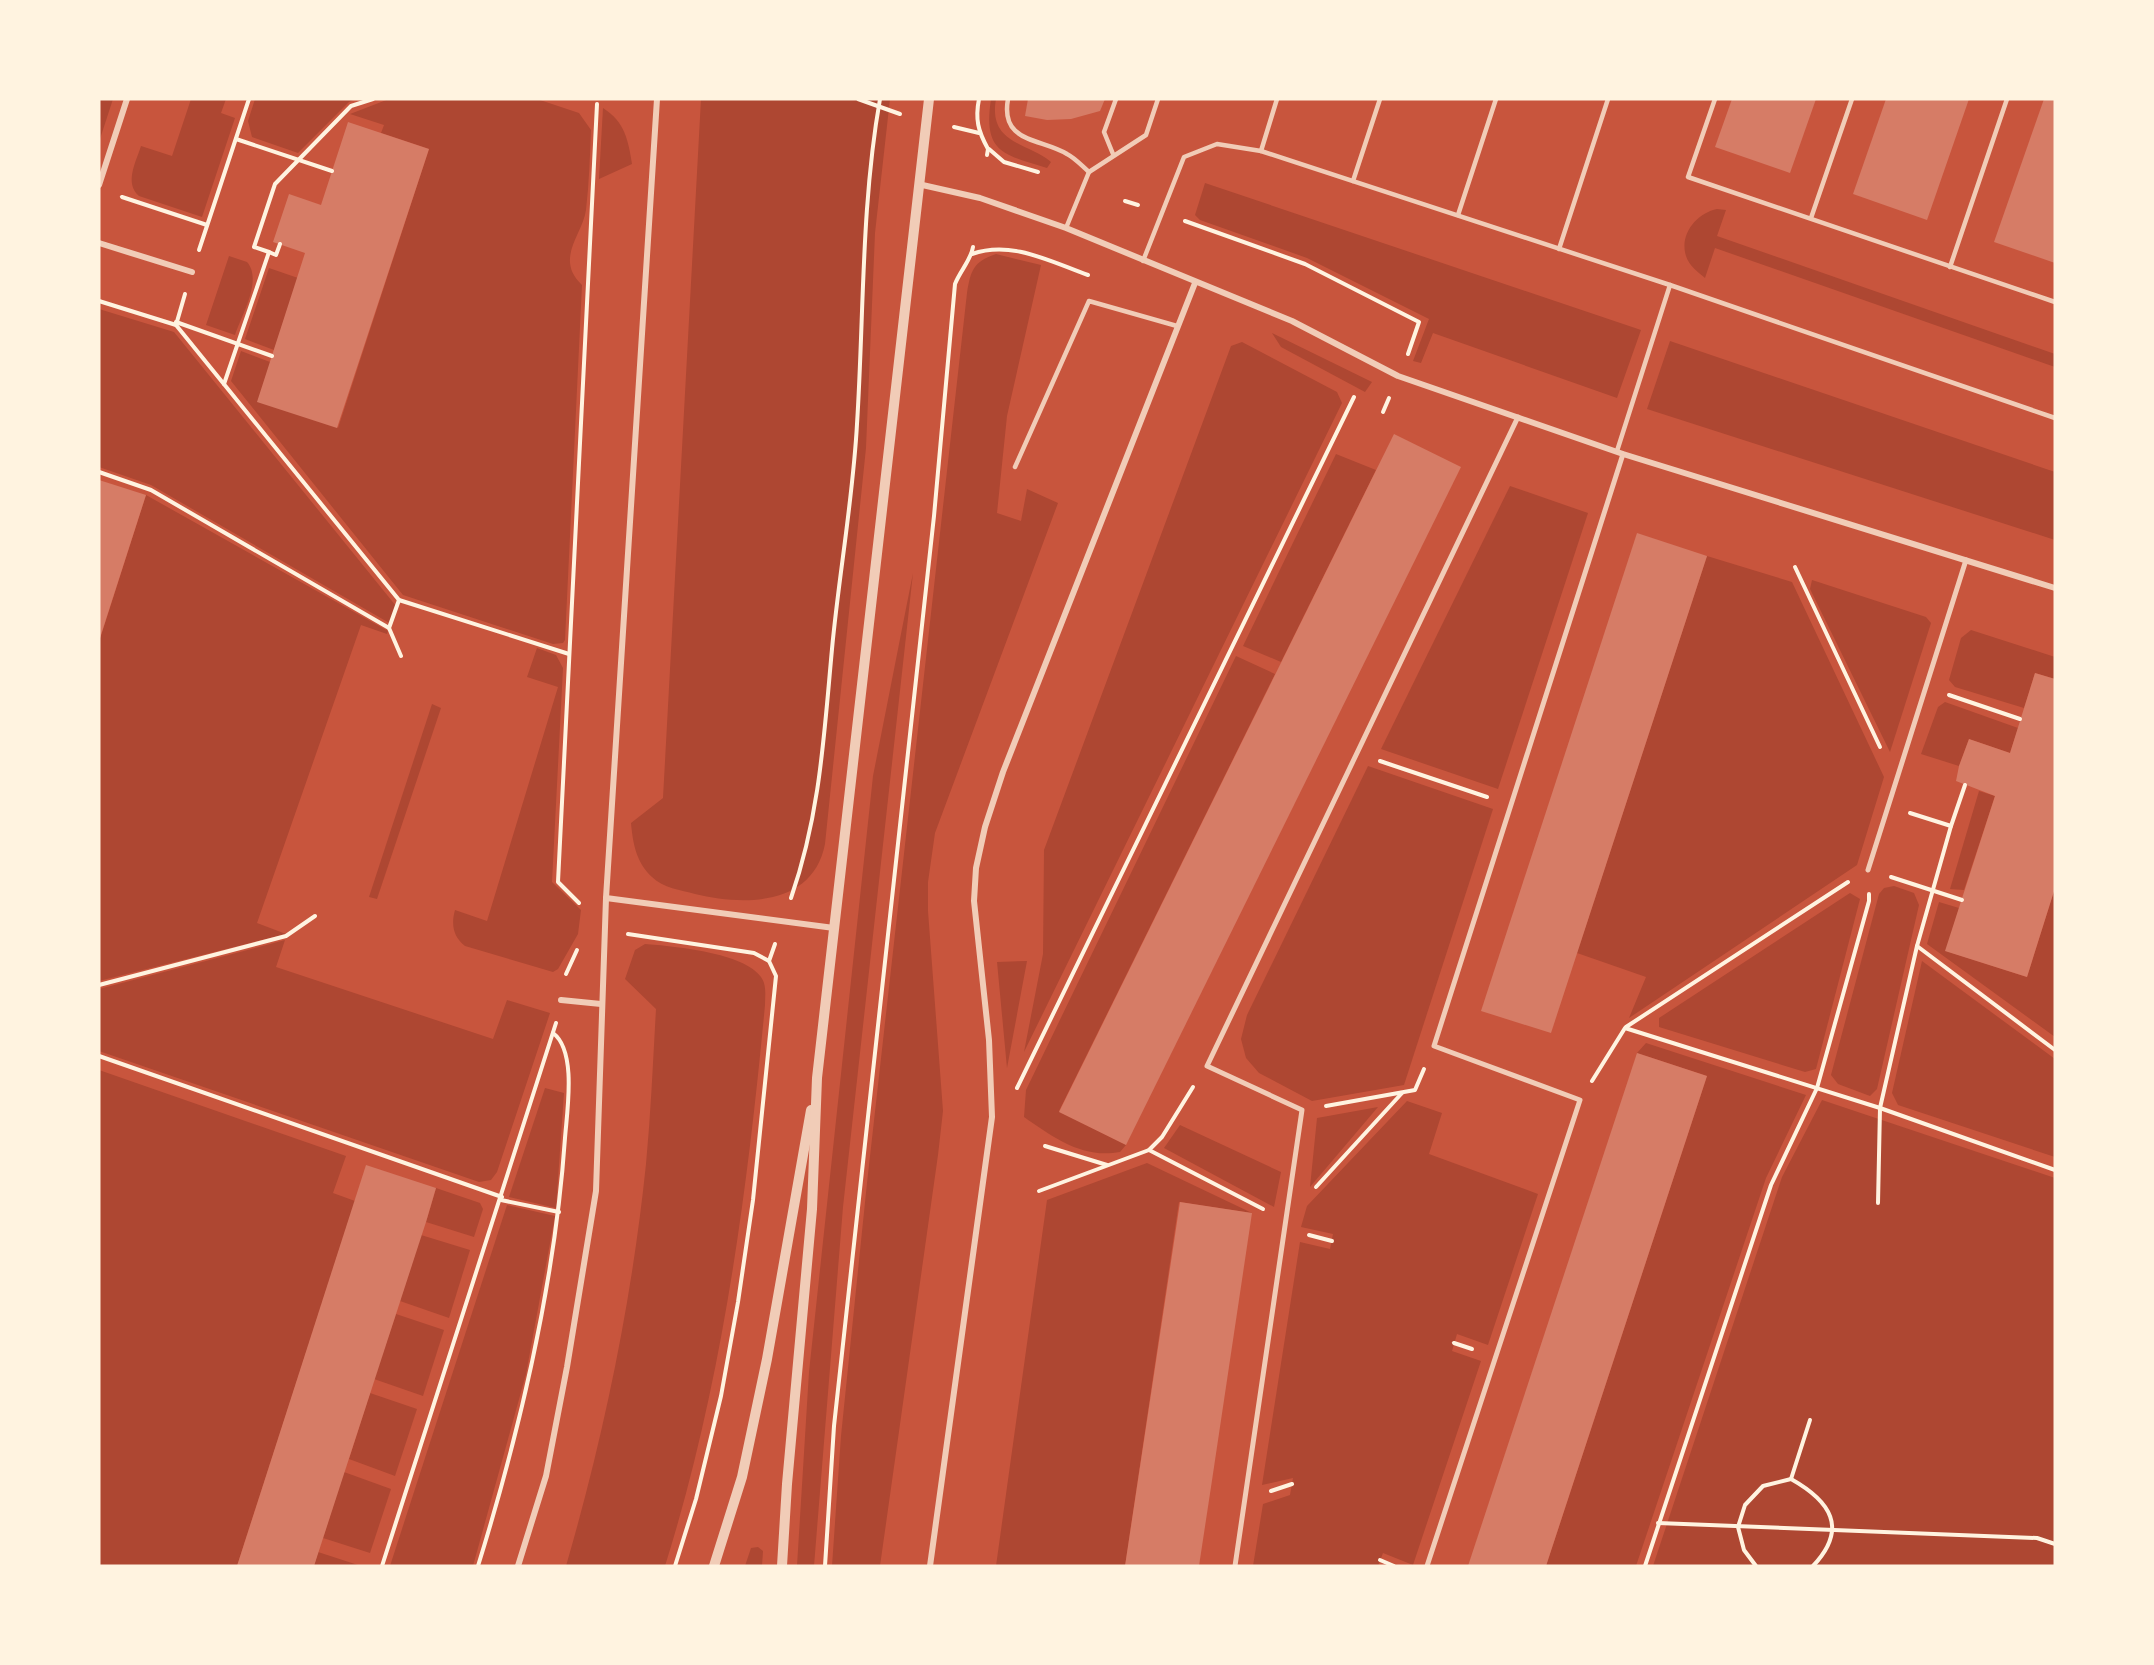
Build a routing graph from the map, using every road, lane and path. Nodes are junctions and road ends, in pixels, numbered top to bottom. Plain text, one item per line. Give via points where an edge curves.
1 (127, 99) edge
2 (249, 99) edge
3 (373, 99) edge
4 (657, 99) edge
5 (880, 99) edge
6 (929, 99) edge
7 (979, 99) edge
8 (1008, 99) edge
9 (1116, 99) edge
10 (1158, 99) edge
11 (1278, 99) edge
12 (1380, 99) edge
13 (1496, 99) edge
14 (1608, 99) edge
15 (1715, 99) edge
16 (1852, 99) edge
17 (2007, 99) edge
18 (597, 104) dead end
19 (236, 139) junction
20 (988, 149) junction
21 (1261, 151) junction
22 (1113, 154) junction
23 (987, 155) dead end
24 (299, 160) junction
25 (332, 171) dead end
26 (1038, 172) dead end
27 (1089, 172) junction
28 (1353, 181) junction
29 (917, 184) junction
30 (99, 185) edge
31 (122, 197) dead end
32 (1125, 201) dead end
33 (1162, 213) junction
34 (1458, 215) junction
35 (1811, 218) junction
36 (207, 225) junction
37 (1066, 228) junction
38 (99, 243) edge
39 (280, 244) dead end
40 (973, 247) dead end
41 (1559, 249) junction
42 (269, 252) junction
43 (972, 254) junction
44 (1143, 261) junction
45 (1950, 267) junction
46 (192, 272) junction
47 (1100, 279) dead end
48 (1195, 283) junction
49 (1670, 285) junction
50 (99, 301) edge
51 (2055, 302) edge
52 (176, 324) junction
53 (1177, 326) junction
54 (237, 344) junction
55 (272, 356) dead end
56 (1407, 356) dead end
57 (224, 384) junction
58 (1354, 397) dead end
59 (1518, 417) junction
60 (2055, 418) edge
61 (1620, 453) junction
62 (1015, 466) dead end
63 (99, 472) edge
64 (1966, 560) junction
65 (1795, 567) dead end
66 (2055, 588) edge
67 (399, 600) junction
68 (389, 628) junction
69 (569, 654) junction
70 (401, 656) dead end
71 (1926, 688) junction
72 (2020, 719) dead end
73 (1357, 753) junction
74 (1895, 781) junction
75 (1965, 785) dead end
76 (1510, 805) junction
77 (1888, 806) junction
78 (1951, 826) junction
79 (1868, 870) junction
80 (1934, 891) junction
81 (606, 898) junction
82 (1962, 900) dead end
83 (315, 916) dead end
84 (783, 921) junction
85 (834, 928) junction
86 (582, 932) junction
87 (604, 932) junction
88 (1917, 946) junction
89 (769, 960) junction
90 (566, 974) dead end
91 (99, 985) edge
92 (561, 999) dead end
93 (601, 1004) junction
94 (557, 1020) dead end
95 (1625, 1028) junction
96 (553, 1033) junction
97 (1434, 1046) junction
98 (2055, 1050) edge
99 (99, 1056) edge
100 (1207, 1066) junction
101 (817, 1078) junction
102 (1017, 1088) dead end
103 (1817, 1088) junction
104 (1580, 1100) junction
105 (1880, 1108) junction
106 (1302, 1110) junction
107 (1045, 1146) dead end
108 (1108, 1166) junction
109 (2055, 1170) edge
110 (1040, 1191) dead end
111 (501, 1198) junction
112 (1878, 1203) dead end
113 (559, 1212) junction
114 (1810, 1420) dead end
115 (1791, 1479) junction
116 (1658, 1523) junction
117 (1738, 1527) junction
118 (1832, 1531) junction
119 (2055, 1544) edge
120 (1380, 1560) dead end
121 (382, 1566) edge
122 (478, 1566) edge
123 (518, 1566) edge
124 (675, 1566) edge
125 (714, 1566) edge
126 (782, 1566) edge
127 (825, 1566) edge
128 (930, 1566) edge
129 (1235, 1566) edge
130 (1395, 1566) edge
131 (1427, 1566) edge
132 (1645, 1566) edge
133 (1756, 1566) edge
134 (1813, 1566) edge

1 - 30 street
2 - 19 path
3 - 24 path via 351,106
4 - 81 street
5 - 84 path via 865,235 856,445 821,773 807,850
6 - 29 street
7 - 20 path via 975,116
8 - 27 lane via 1006,113 1020,136 1067,154
9 - 22 lane via 1104,132
10 - 22 lane via 1146,135
11 - 21 lane
12 - 28 lane
13 - 34 lane
14 - 41 lane
15 - 35 lane via 1688,177
16 - 35 lane
17 - 45 lane
18 - 69 path
19 - 24 path
19 - 36 path
20 - 23 path
20 - 26 path via 1004,162
21 - 28 lane
21 - 33 lane via 1217,144 1184,157
22 - 27 lane
24 - 25 path
24 - 42 path via 276,184 254,247
27 - 37 lane
28 - 34 lane
29 - 37 street via 980,198
29 - 85 street
31 - 36 path
32 - 33 path
33 - 44 lane
33 - 56 path via 1305,264 1419,322
34 - 41 lane
35 - 45 lane
36 - 46 path
37 - 44 street
38 - 46 street
39 - 42 path via 276,255
40 - 43 path
41 - 49 lane
42 - 54 path
43 - 47 path via 990,248 1012,248
43 - 127 path via 961,268 956,284 834,1426
44 - 48 street
45 - 51 lane
46 - 52 path
48 - 53 street
48 - 59 street via 1292,321 1398,376
49 - 60 lane
49 - 61 lane
50 - 52 path
52 - 54 path
52 - 57 path
53 - 62 lane via 1089,301
53 - 128 street via 1003,772 976,868 974,901 989,1040 992,1117
54 - 55 path
54 - 57 path
57 - 67 path
58 - 102 path
59 - 61 street
59 - 73 street
61 - 64 street
61 - 76 street
63 - 68 path via 151,490
64 - 66 street
64 - 71 street
65 - 74 path
67 - 68 path
67 - 69 path
68 - 70 path
69 - 86 path via 558,882 584,909
71 - 72 path
71 - 74 street
73 - 76 path
73 - 100 street
74 - 77 street
75 - 78 path
76 - 97 street
77 - 78 path
77 - 79 street
78 - 80 path
79 - 80 path
79 - 95 path
79 - 103 path via 1869,901
80 - 82 path
80 - 88 path
81 - 84 street
81 - 87 street
83 - 91 path via 286,936
84 - 85 street
84 - 89 path
85 - 101 street
86 - 87 path
86 - 90 path
87 - 89 path via 749,951
87 - 93 street
88 - 98 path
88 - 105 path
89 - 124 path via 775,968 776,980 753,1200 739,1291 722,1396
92 - 93 street
93 - 123 street via 596,1191 548,1465
94 - 96 path
95 - 103 path
95 - 104 path
96 - 111 path
96 - 113 path via 562,1043 568,1074
97 - 104 street
97 - 106 path via 1414,1090
99 - 111 path
100 - 106 street
100 - 108 path via 1162,1137 1149,1150
101 - 125 street via 767,1359 742,1477
101 - 126 street via 812,1209
103 - 105 path
103 - 116 path via 1771,1185
104 - 131 street
105 - 109 path
105 - 112 path
106 - 129 street
107 - 108 path
108 - 110 path
111 - 113 path
111 - 121 path
113 - 122 path via 526,1389
114 - 115 path
115 - 117 path via 1762,1486 1745,1505
115 - 118 path via 1814,1492 1828,1507
116 - 117 path
116 - 132 path
117 - 118 path
117 - 133 path via 1744,1550
118 - 119 path via 2037,1538
118 - 134 path via 1825,1553
120 - 130 path

